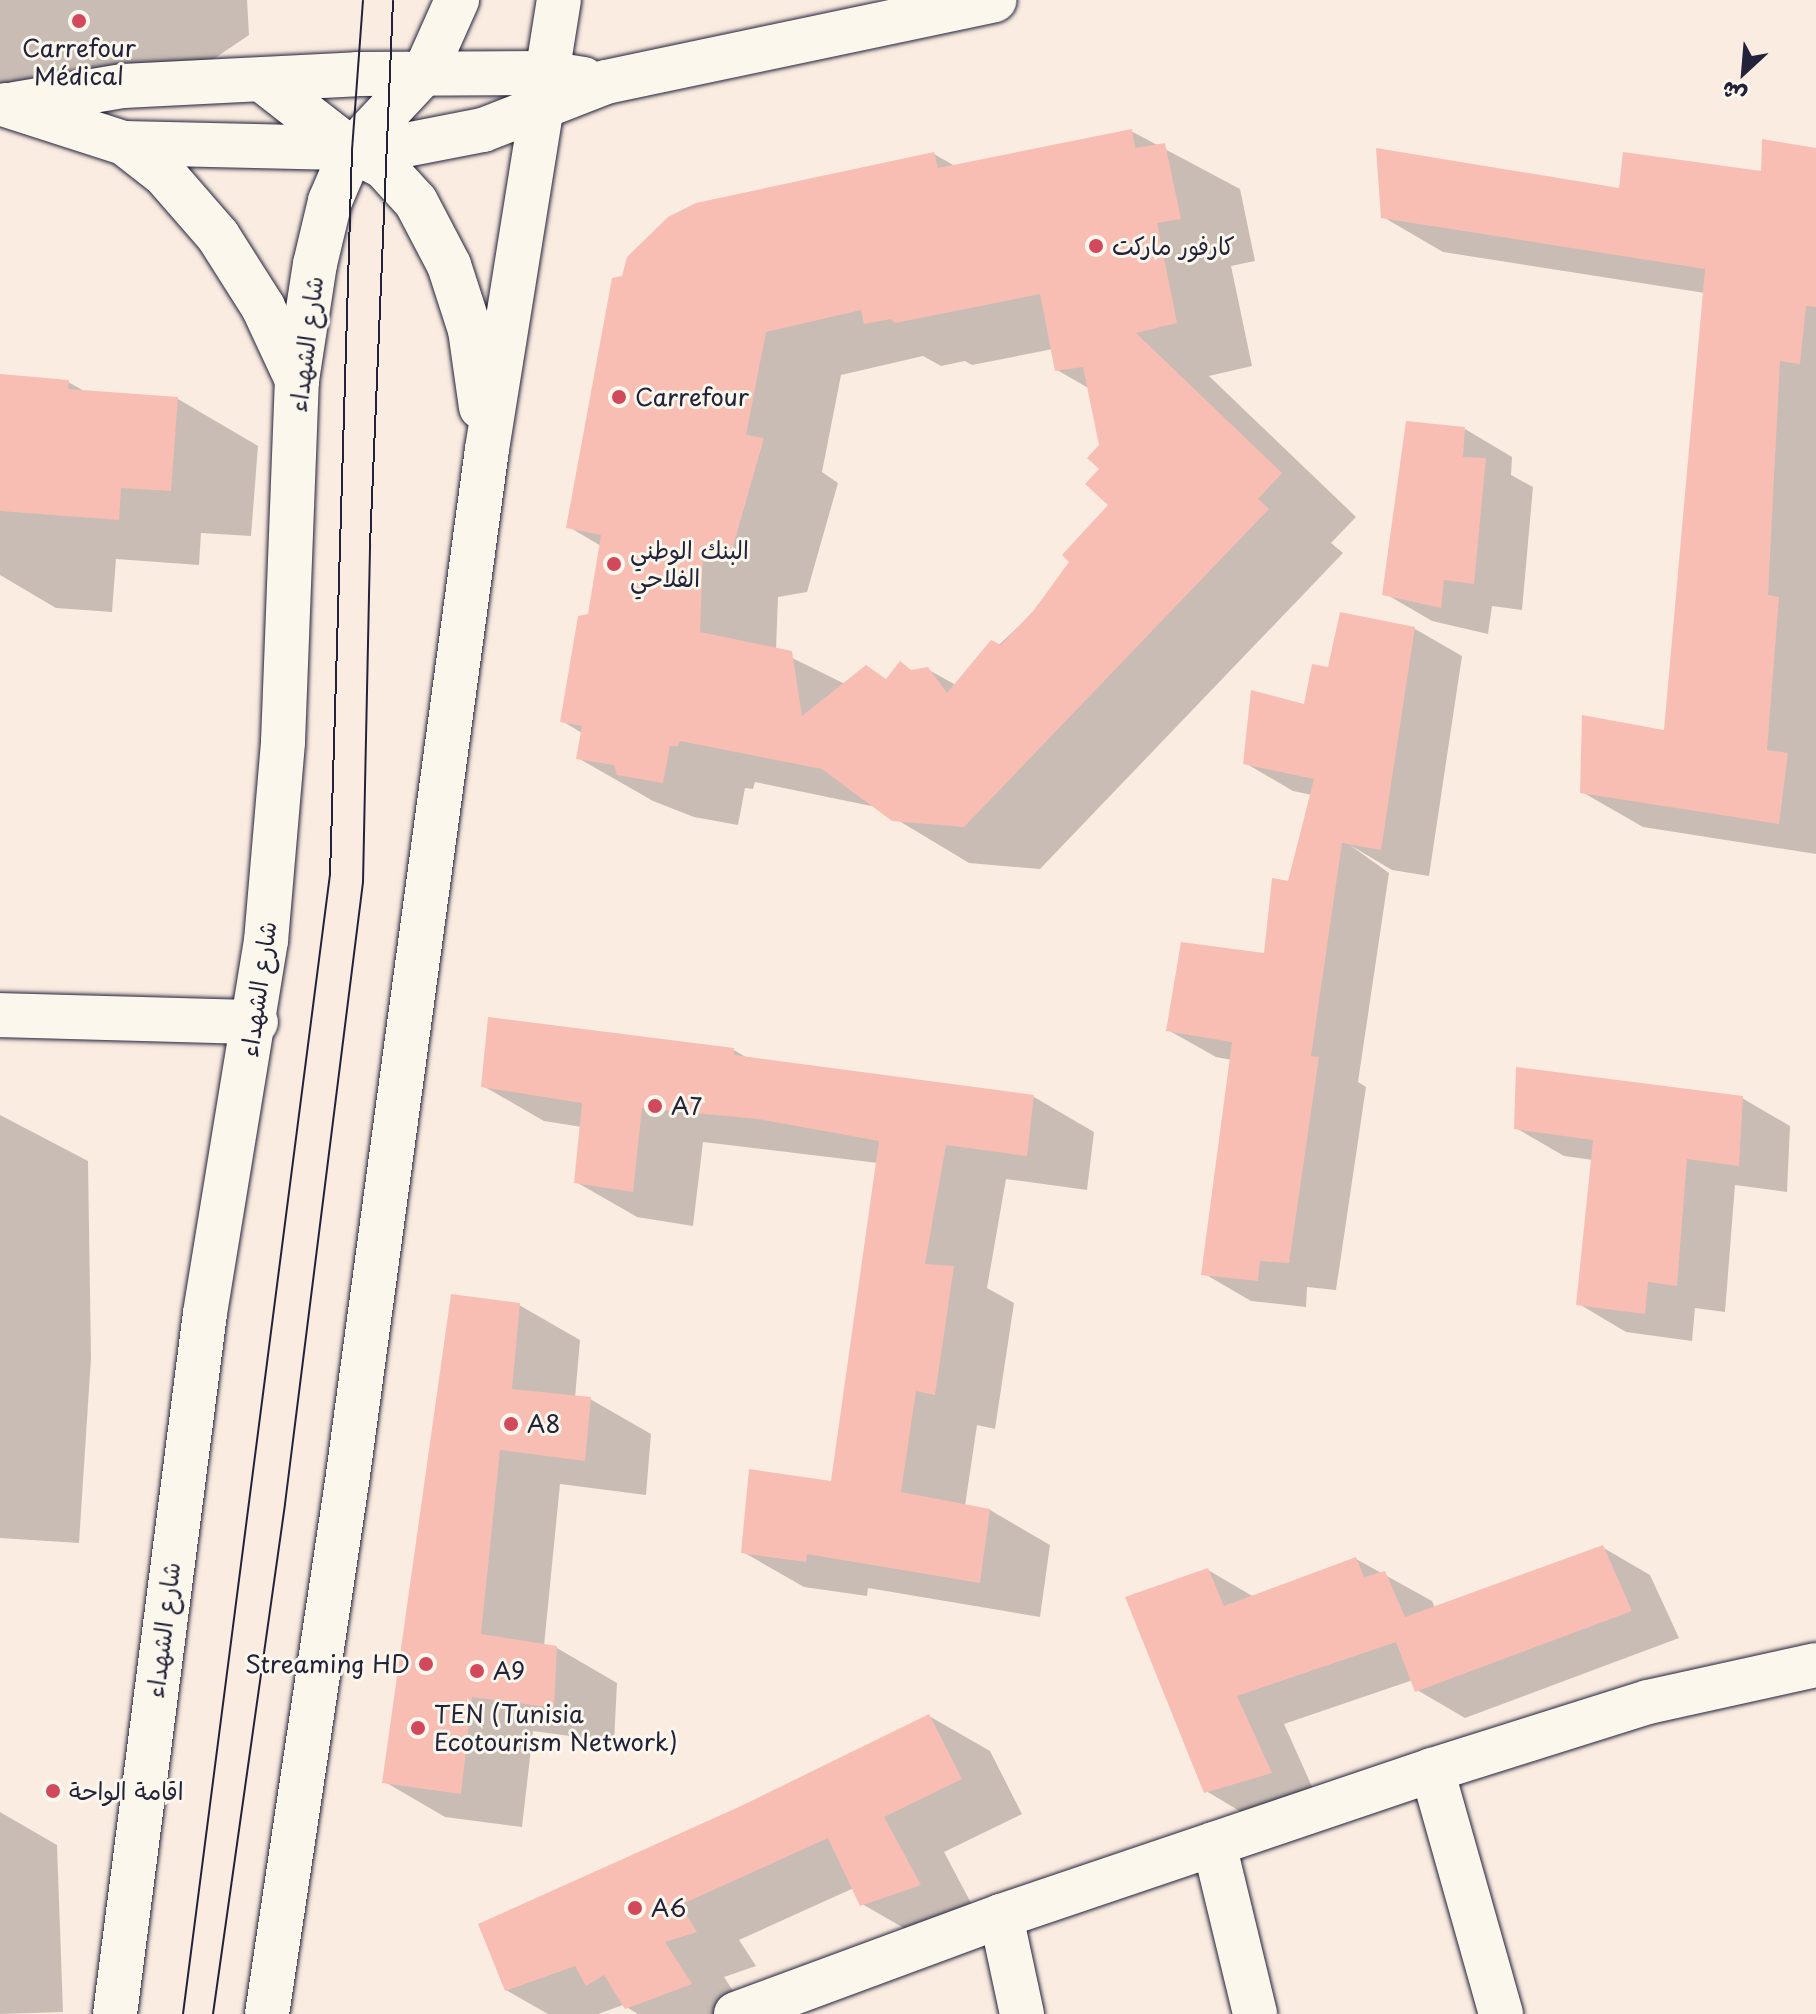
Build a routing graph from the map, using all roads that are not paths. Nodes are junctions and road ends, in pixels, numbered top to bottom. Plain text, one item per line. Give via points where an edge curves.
1 (457, 0) edge
2 (559, 0) edge
3 (994, 0) edge
4 (425, 72) junction
5 (266, 83) junction
6 (544, 91) junction
7 (3, 105) edge
8 (124, 143) junction
9 (352, 150) junction
10 (297, 380) junction
11 (487, 449) junction
12 (0, 1015) edge
13 (256, 1022) junction
14 (1816, 1665) edge
15 (1432, 1770) junction
16 (1214, 1844) junction
17 (1001, 1916) junction
18 (115, 2014) edge
19 (267, 2014) edge
20 (736, 2014) edge
21 (1022, 2014) edge
22 (1255, 2014) edge
23 (1501, 2014) edge

1 - 4 main road, شارع الشهداء
2 - 6 main road
3 - 6 main road
4 - 5 main road
4 - 6 main road
4 - 9 main road, شارع الشهداء
5 - 7 main road via 123,86
5 - 9 main road
6 - 9 main road via 429,142
6 - 11 main road
7 - 8 main road
8 - 9 main road
8 - 10 main road via 165,175 218,236 263,307
9 - 10 main road, شارع الشهداء via 330,201
9 - 11 main road via 384,167 416,202 449,265 470,330
10 - 13 main road, شارع الشهداء via 283,742
11 - 19 main road via 349,1467
12 - 13 main road
13 - 18 main road, شارع الشهداء via 203,1329
14 - 15 main road via 1648,1702
15 - 16 main road
15 - 23 main road
16 - 17 main road
16 - 22 main road
17 - 20 main road
17 - 21 main road

